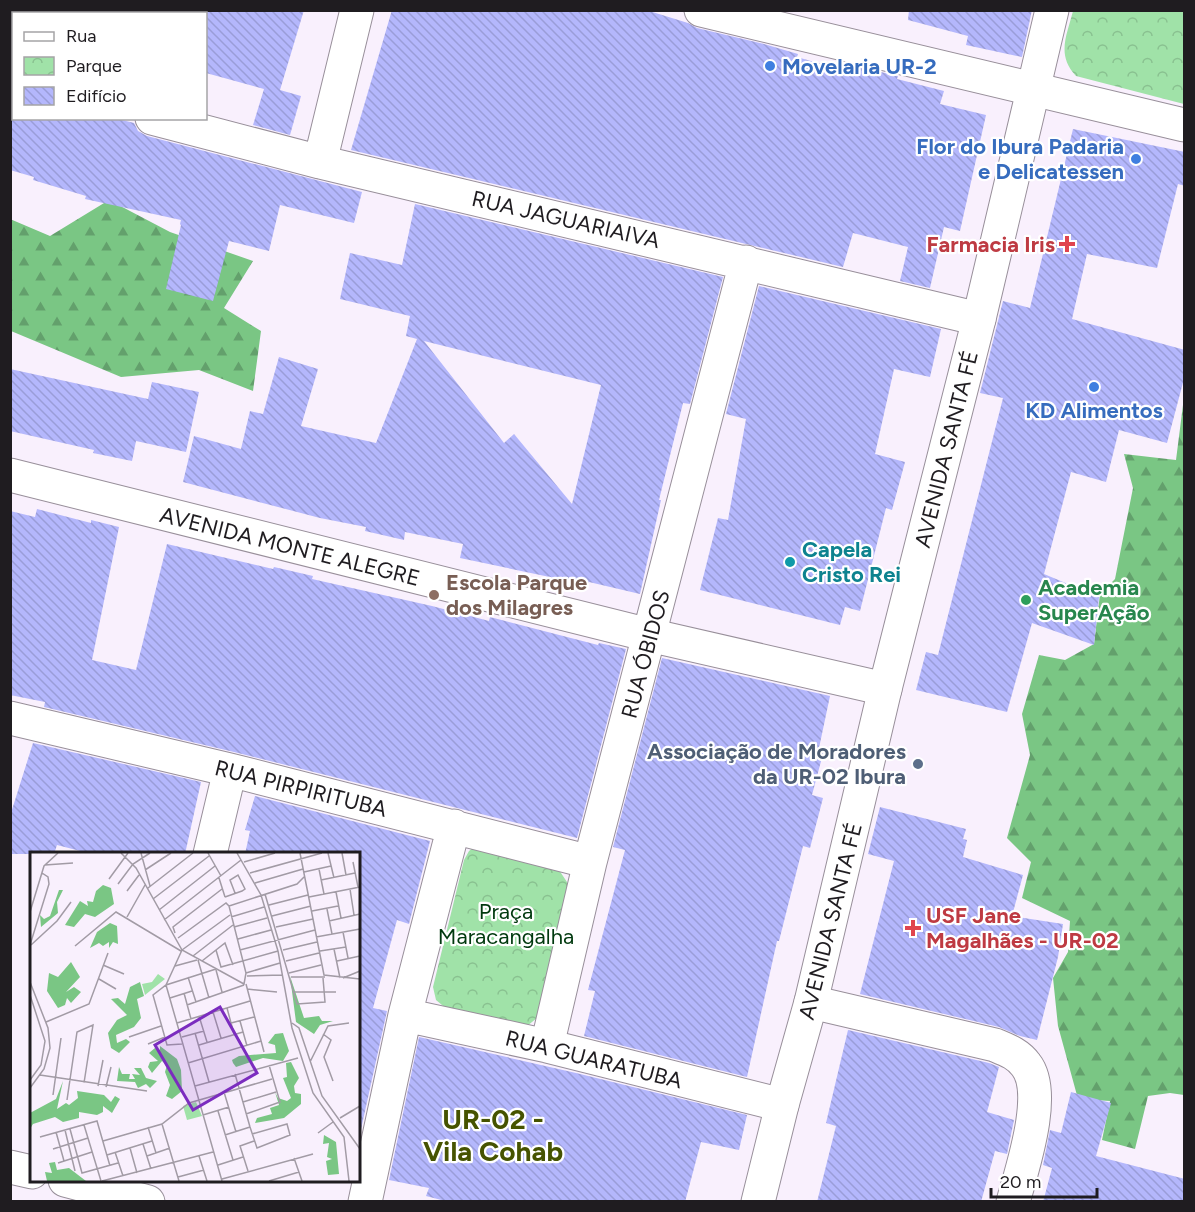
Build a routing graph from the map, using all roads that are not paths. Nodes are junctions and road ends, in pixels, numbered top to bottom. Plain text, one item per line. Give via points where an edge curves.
1 (357, 10) edge
2 (701, 10) edge
3 (1052, 10) edge
4 (1033, 89) junction
5 (160, 120) edge
6 (1185, 125) edge
7 (320, 162) junction
8 (746, 262) junction
9 (979, 319) junction
10 (10, 475) edge
11 (649, 636) junction
12 (885, 689) junction
13 (11, 721) edge
14 (230, 770) junction
15 (454, 826) junction
16 (210, 852) edge
17 (590, 862) junction
18 (811, 1002) junction
19 (405, 1015) junction
20 (547, 1046) junction
21 (782, 1105) junction
22 (10, 1167) edge
23 (30, 1172) edge
24 (76, 1182) edge
25 (138, 1193) edge
26 (364, 1202) edge
27 (758, 1202) edge
28 (1013, 1202) edge

1 - 7 street
2 - 4 street
3 - 4 street, AVENIDA SANTA FÉ
4 - 6 street
4 - 9 street, AVENIDA SANTA FÉ
5 - 7 street, RUA JAGUARIAIVA
7 - 8 street, RUA JAGUARIAIVA
8 - 9 street, RUA JAGUARIAIVA
8 - 11 street, RUA ÓBIDOS
9 - 12 street, AVENIDA SANTA FÉ
10 - 11 street, AVENIDA MONTE ALEGRE
11 - 12 street, AVENIDA MONTE ALEGRE
11 - 17 street, RUA ÓBIDOS
12 - 18 street, AVENIDA SANTA FÉ
13 - 14 street, RUA PIRPIRITUBA
14 - 15 street, RUA PIRPIRITUBA
14 - 16 street
15 - 17 street, RUA PIRPIRITUBA
15 - 19 street
17 - 20 street, RUA ÓBIDOS
18 - 21 street, AVENIDA SANTA FÉ
18 - 28 street via 995,1046 1019,1057 1031,1073 1035,1105
19 - 20 street, RUA GUARATUBA
19 - 26 street
20 - 21 street, RUA GUARATUBA
21 - 27 street, AVENIDA SANTA FÉ
22 - 23 street
24 - 25 street

